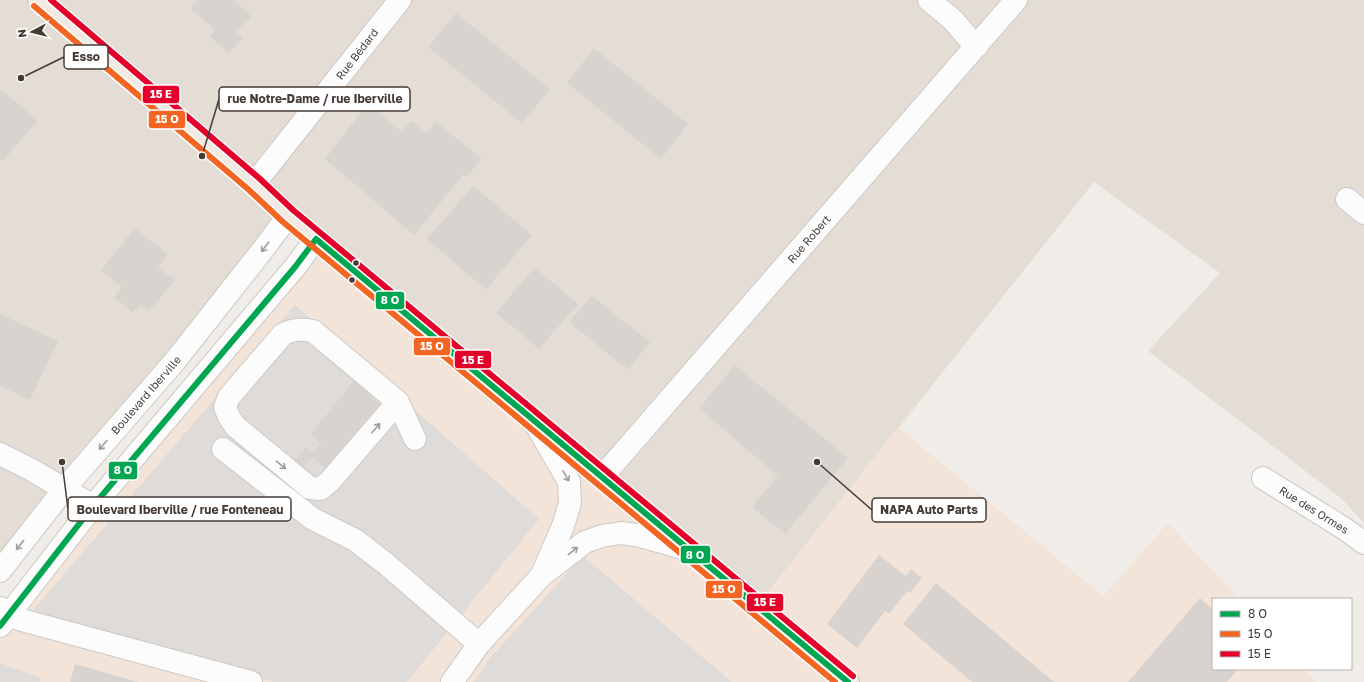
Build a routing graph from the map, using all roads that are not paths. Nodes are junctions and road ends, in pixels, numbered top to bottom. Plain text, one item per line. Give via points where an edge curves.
1 (38, 0) edge
2 (400, 0) edge
3 (930, 0) edge
4 (1016, 0) edge
5 (976, 47) junction
6 (254, 184) junction
7 (1347, 199) dead end
8 (1364, 213) edge
9 (288, 216) junction
10 (316, 239) junction
11 (398, 402) junction
12 (532, 418) junction
13 (415, 439) dead end
14 (251, 440) junction
15 (0, 454) edge
16 (602, 477) junction
17 (1263, 478) dead end
18 (65, 488) junction
19 (94, 506) junction
20 (1364, 543) edge
21 (690, 550) junction
22 (0, 571) edge
23 (542, 575) junction
24 (3, 617) edge
25 (479, 644) junction
26 (251, 682) edge
27 (452, 682) edge
28 (848, 682) edge

1 - 6 main road
2 - 6 street, Rue Bédard
3 - 5 street via 953,20
4 - 5 street, Rue Robert
5 - 16 street, Rue Robert
6 - 9 main road
7 - 8 street
9 - 10 main road
9 -> 18 street, Boulevard Iberville via 176,361
10 - 12 main road
10 - 19 street
11 - 13 street
14 -> 11 street via 310,488 320,489 329,482
11 - 14 street via 313,331 292,331 283,334 229,397 225,407 235,426
12 - 16 main road
12 -> 23 street via 570,482 570,503
14 - 25 street via 229,453 313,519 355,540
15 - 18 street
16 - 21 main road
17 - 20 street, Rue des Ormes
18 - 19 street
18 -> 22 street, Boulevard Iberville
19 - 24 street
23 -> 21 street via 585,542 605,535 636,535
21 - 28 main road
23 - 25 street
24 - 26 street
25 - 27 street

